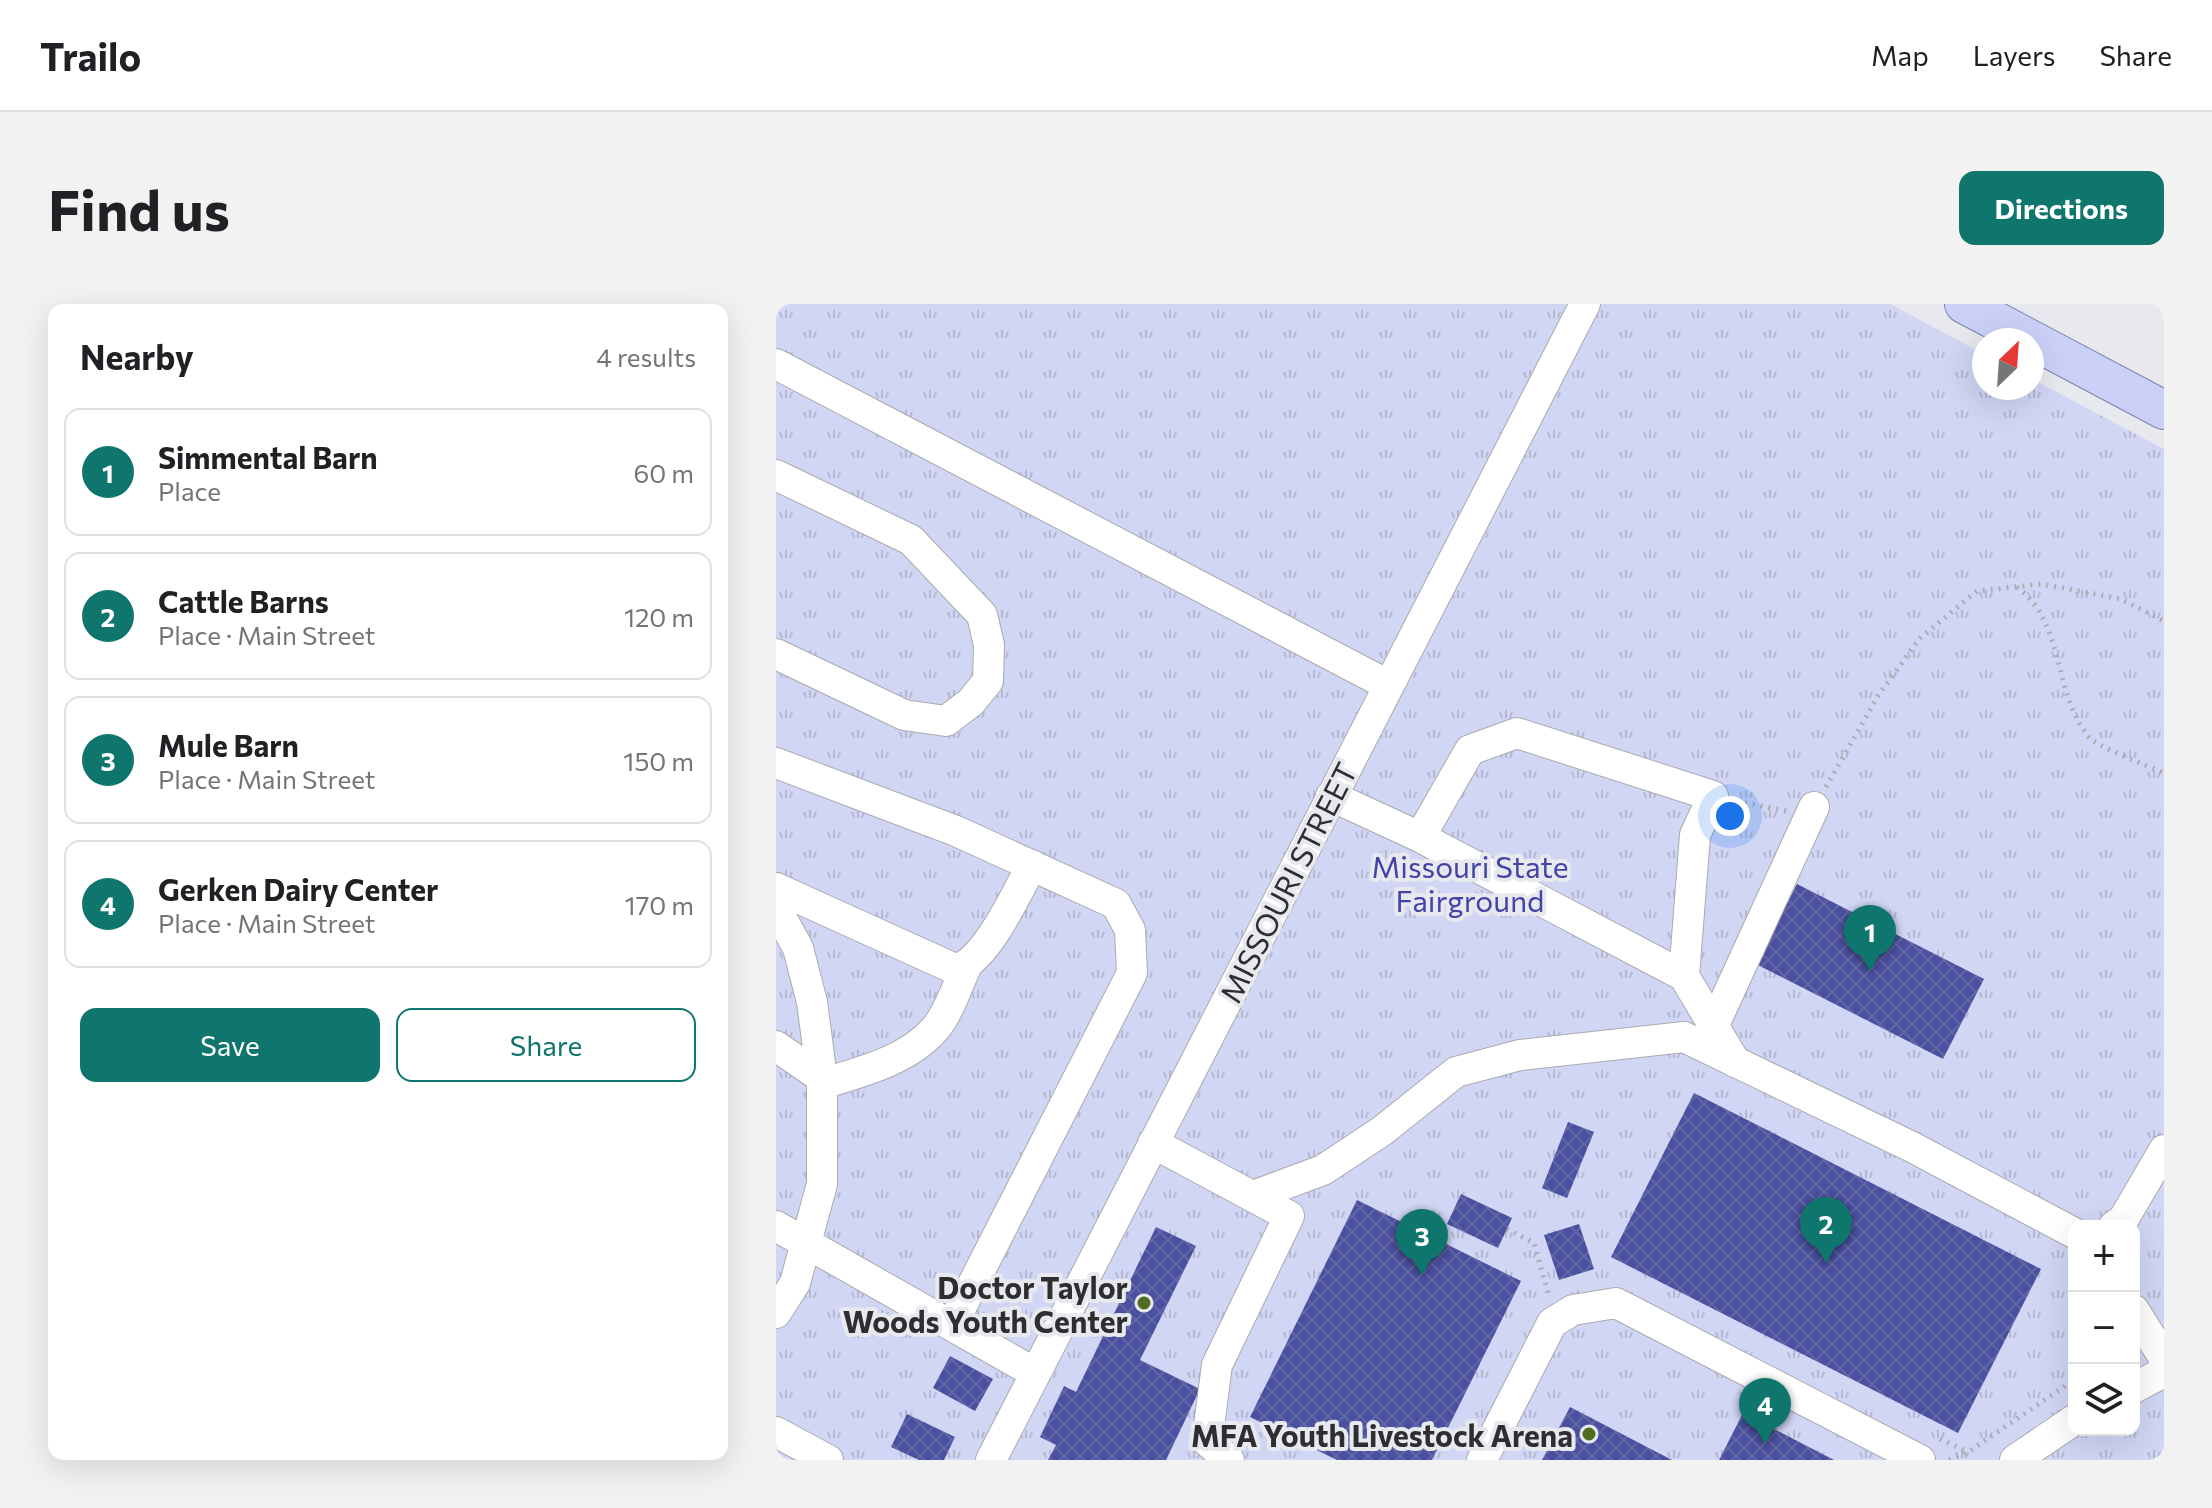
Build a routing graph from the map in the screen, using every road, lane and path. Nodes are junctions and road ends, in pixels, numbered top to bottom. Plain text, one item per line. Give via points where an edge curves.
1 (1585, 304) edge
2 (1964, 304) edge
3 (776, 364) edge
4 (2164, 410) edge
5 (776, 475) edge
6 (2016, 587) junction
7 (2164, 621) edge
8 (776, 654) edge
9 (1388, 685) junction
10 (776, 763) edge
11 (2164, 773) edge
12 (1331, 796) junction
13 (1713, 796) junction
14 (1814, 807) junction
15 (1420, 837) junction
16 (1032, 865) junction
17 (776, 888) edge
18 (776, 908) edge
19 (966, 967) junction
20 (1684, 976) junction
21 (1714, 1025) junction
22 (776, 1046) edge
23 (1735, 1062) junction
24 (822, 1078) junction
25 (1153, 1143) junction
26 (2164, 1150) edge
27 (1253, 1196) junction
28 (2123, 1220) edge
29 (776, 1226) edge
30 (2068, 1230) edge
31 (805, 1242) junction
32 (776, 1313) edge
33 (2140, 1320) edge
34 (952, 1325) junction
35 (2164, 1358) edge
36 (2164, 1372) edge
37 (1035, 1373) junction
38 (2068, 1384) edge
39 (2140, 1385) edge
40 (2068, 1424) edge
41 (776, 1432) edge
42 (1211, 1454) edge
43 (828, 1460) edge
44 (991, 1460) edge
45 (1482, 1460) edge
46 (1920, 1460) edge
47 (1949, 1460) edge
48 (2015, 1460) edge

1 - 9 street, MISSOURI STREET
2 - 4 main road
3 - 9 street
5 - 8 street via 911,540 982,615 989,645 988,681 946,721 904,715
6 - 7 path via 2042,584 2121,599
6 - 11 path via 2036,601 2053,640 2064,692 2089,737
6 - 14 path via 1977,591 1919,639 1878,696
9 - 12 street, MISSOURI STREET
10 - 16 street
12 - 15 street
12 - 25 street, MISSOURI STREET
13 - 14 path via 1803,815
13 - 15 street via 1517,733 1470,750
13 - 20 street via 1695,835
14 - 21 street
15 - 20 street
16 - 19 street via 985,947
16 - 34 street via 1116,904 1130,930 1132,973
17 - 19 street via 955,969
18 - 24 street via 798,948
19 - 24 street via 936,1029 902,1055 828,1082
20 - 21 street
21 - 23 street
22 - 24 street
23 - 27 street via 1684,1037 1520,1055 1456,1072 1323,1170
23 - 30 street
24 - 31 street via 822,1184
25 - 27 street
25 - 37 street, MISSOURI STREET
26 - 28 street
27 - 42 street via 1289,1216 1217,1365
29 - 31 street
31 - 32 street via 795,1283
31 - 34 street
33 - 35 street
34 - 37 street
36 - 39 street
37 - 44 street, MISSOURI STREET
38 - 47 path
40 - 48 street
41 - 43 street
45 - 46 street via 1552,1323 1573,1310 1616,1303

